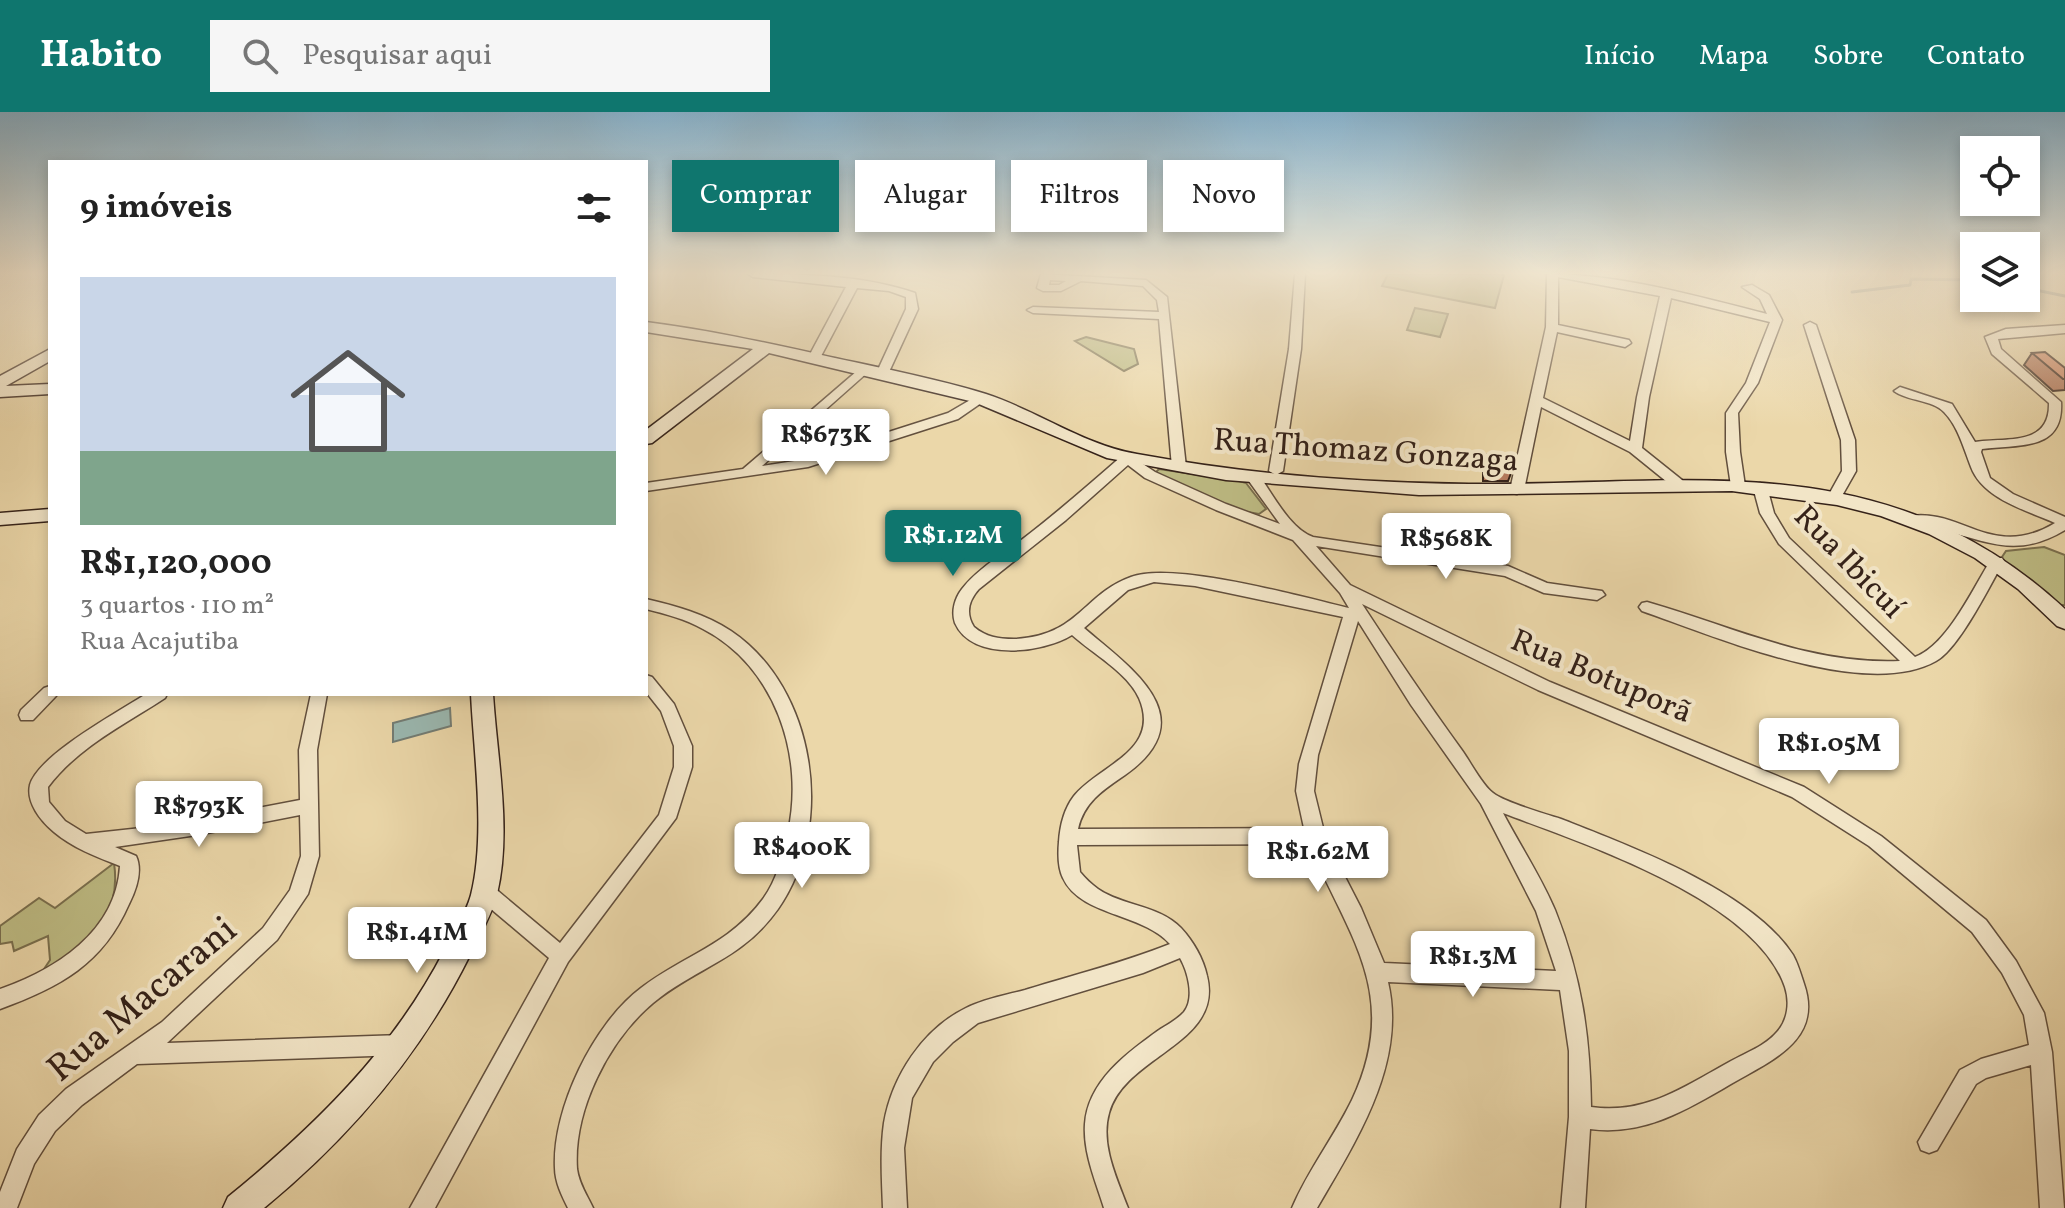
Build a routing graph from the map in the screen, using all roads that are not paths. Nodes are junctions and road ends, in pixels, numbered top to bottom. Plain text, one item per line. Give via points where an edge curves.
1 (832, 325) edge
2 (905, 325) edge
3 (1166, 325) edge
4 (1297, 325) edge
5 (1659, 325) edge
6 (1774, 325) edge
7 (1810, 325) dead end
8 (648, 327) edge
9 (1552, 327) joint
10 (2065, 329) edge
11 (1625, 343) dead end
12 (48, 347) edge
13 (765, 348) junction
14 (48, 355) edge
15 (814, 358) junction
16 (873, 372) junction
17 (0, 373) edge
18 (20, 373) junction
19 (0, 383) edge
20 (45, 389) edge
21 (1900, 391) dead end
22 (0, 392) edge
23 (981, 399) junction
24 (1536, 399) junction
25 (648, 437) edge
26 (1635, 449) junction
27 (1974, 452) junction
28 (1128, 458) junction
29 (1179, 467) junction
30 (1276, 471) dead end
31 (744, 474) junction
32 (1253, 477) junction
33 (1677, 483) junction
34 (1738, 486) junction
35 (648, 487) edge
36 (1760, 487) junction
37 (1517, 490) junction
38 (1834, 498) junction
39 (48, 515) edge
40 (0, 519) edge
41 (1910, 520) junction
42 (2065, 523) edge
43 (1299, 537) junction
44 (1997, 561) junction
45 (1345, 589) junction
46 (1597, 595) dead end
47 (648, 604) edge
48 (1647, 607) dead end
49 (1355, 614) junction
50 (2065, 621) edge
51 (1075, 629) junction
52 (1913, 664) junction
53 (648, 683) edge
54 (48, 694) edge
55 (156, 696) edge
56 (319, 696) edge
57 (482, 696) edge
58 (27, 715) dead end
59 (1487, 799) junction
60 (309, 806) junction
61 (1313, 836) junction
62 (1069, 837) junction
63 (83, 842) junction
64 (485, 892) junction
65 (1183, 948) junction
66 (561, 956) junction
67 (1379, 972) junction
68 (1569, 981) junction
69 (0, 999) edge
70 (402, 1045) junction
71 (2041, 1052) junction
72 (136, 1054) junction
73 (1580, 1117) junction
74 (1929, 1142) dead end
75 (5, 1208) edge
76 (239, 1208) edge
77 (422, 1208) edge
78 (581, 1208) edge
79 (895, 1208) edge
80 (1116, 1208) edge
81 (1304, 1208) edge
82 (1573, 1208) edge
83 (2052, 1208) edge

1 - 15 street
2 - 16 street
3 - 29 street
4 - 30 street
5 - 26 street
6 - 34 street via 1752,383 1732,413
7 - 38 street via 1848,440 1849,471
8 - 13 main road, Rua Thomaz Gonzaga
9 - 11 street
9 - 24 street
10 - 27 street via 1996,335 1990,340 2050,396 2059,411 2058,421 2053,433 2042,439 1997,442 1977,446
12 - 17 main road
13 - 15 main road, Rua Thomaz Gonzaga
13 - 25 main road
14 - 18 main road
15 - 16 main road, Rua Thomaz Gonzaga
16 - 23 main road, Rua Thomaz Gonzaga
16 - 31 street
18 - 19 main road
18 - 20 main road via 17,386
20 - 22 main road
21 - 27 street via 1948,407
23 - 28 main road, Rua Thomaz Gonzaga
23 - 31 street via 953,416 827,457
24 - 26 street
24 - 37 street
26 - 33 street
27 - 42 street via 1981,474 1995,489
28 - 29 main road, Rua Thomaz Gonzaga
28 - 43 street via 1150,475
28 - 51 street via 960,602 962,622 984,641 1044,640
29 - 32 main road, Rua Thomaz Gonzaga
31 - 35 street
32 - 37 main road, Rua Thomaz Gonzaga
32 - 43 street
33 - 34 main road, Rua Thomaz Gonzaga
33 - 37 main road, Rua Thomaz Gonzaga
34 - 36 main road, Rua Thomaz Gonzaga
36 - 38 main road, Rua Thomaz Gonzaga
36 - 52 street, Rua Ibicuí via 1767,513 1784,541
38 - 41 main road, Rua Thomaz Gonzaga
39 - 40 main road
41 - 42 street via 2008,542 2038,539
41 - 44 main road, Rua Thomaz Gonzaga
43 - 45 street
43 - 46 street via 1508,571 1544,588
44 - 50 main road, Rua Thomaz Gonzaga
44 - 52 street via 1933,656
45 - 49 street
45 - 71 street, Rua Botuporã via 1544,686 1798,792 1845,821 1979,926 2034,1013
47 - 78 street via 706,621 761,669 799,750 799,824 784,878 759,918 715,957 648,994 611,1033 570,1132 566,1167
48 - 52 street via 1756,644 1831,662 1864,668
49 - 51 street via 1149,577 1116,588
49 - 59 street
49 - 61 street via 1308,760 1305,786
51 - 62 street via 1142,689 1152,732 1134,758 1089,790 1076,807
53 - 66 street via 668,708 683,746 678,792 649,845
54 - 58 street
55 - 63 street via 70,751 39,785 40,804
56 - 60 street, Rua Macarani via 308,750
57 - 64 main road via 489,814
59 - 68 street via 1545,910
59 - 73 street via 1708,893 1765,937 1797,987 1796,1018 1780,1045 1643,1118
60 - 63 street via 175,833
60 - 72 street, Rua Macarani via 310,856 298,894 270,934
61 - 62 street
61 - 67 street
62 - 65 street via 1068,865 1079,887 1164,925
63 - 69 street via 129,862 117,913 99,942 66,969
64 - 66 street
64 - 70 main road via 442,984
65 - 79 street via 972,1015 950,1030 909,1077 898,1103 892,1131
65 - 80 street via 1200,980 1199,1007 1110,1085 1099,1106 1095,1124 1101,1162
66 - 77 street
67 - 68 street
67 - 81 street via 1380,1046 1372,1083
68 - 73 street via 1580,1051
70 - 72 street
70 - 76 main road via 336,1125
71 - 74 street via 1968,1077
71 - 83 street, Rua Botuporã
72 - 75 street, Rua Macarani via 74,1097 47,1123 25,1157
73 - 82 street

